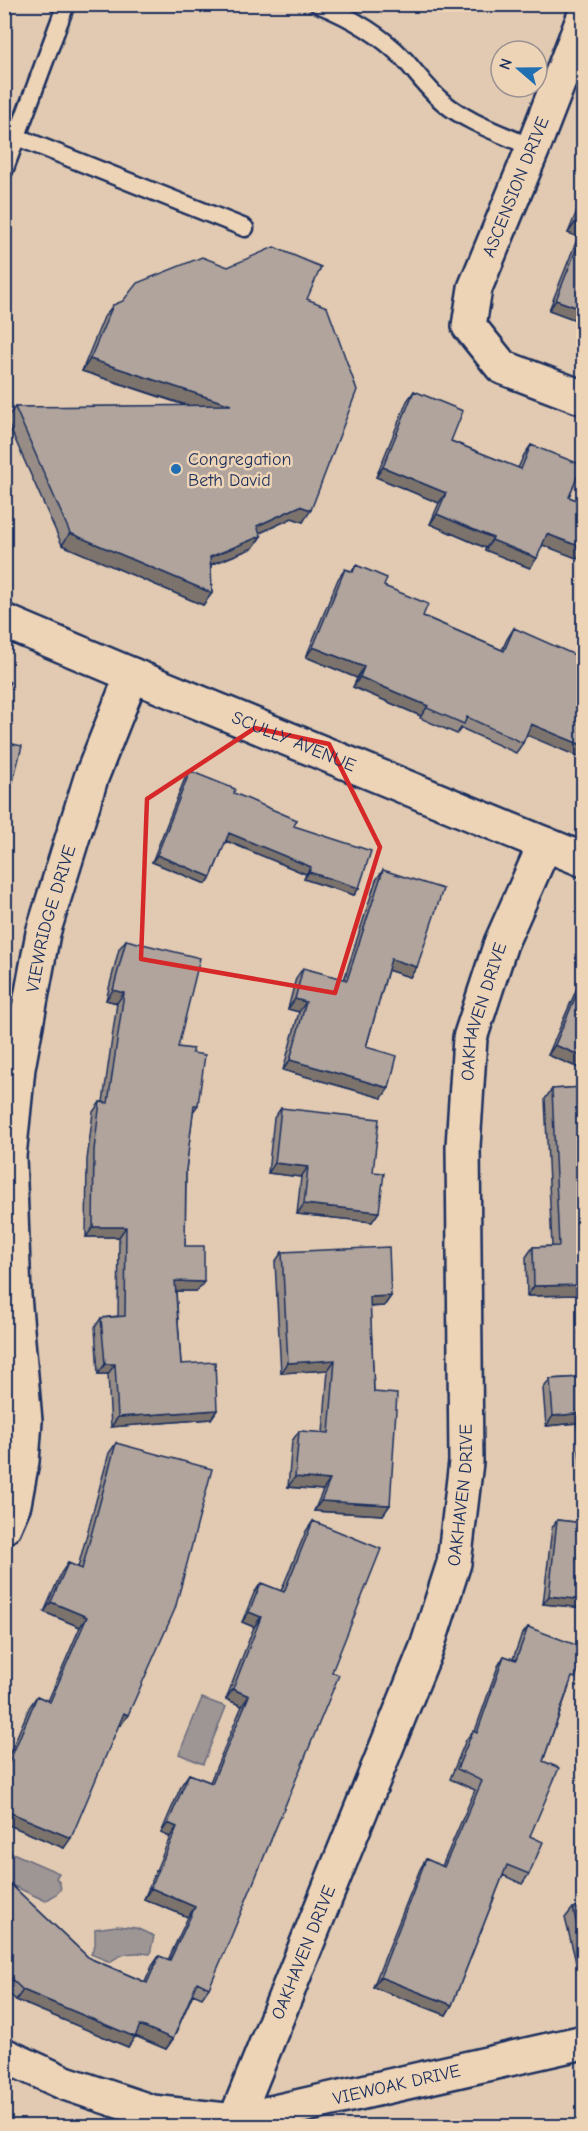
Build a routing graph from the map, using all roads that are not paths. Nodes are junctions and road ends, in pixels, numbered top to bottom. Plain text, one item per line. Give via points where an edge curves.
1 (66, 4) edge
2 (318, 4) edge
3 (584, 17) edge
4 (17, 137) junction
5 (533, 148) junction
6 (4, 171) edge
7 (244, 228) dead end
8 (584, 398) edge
9 (4, 621) edge
10 (132, 675) junction
11 (545, 844) junction
12 (584, 860) edge
13 (4, 1527) edge
14 (584, 2042) edge
15 (4, 2055) edge
16 (235, 2121) junction

1 - 4 lane
2 - 5 lane via 378,35 445,103
3 - 5 street, ASCENSION DRIVE
4 - 6 lane
4 - 7 lane
5 - 8 street, ASCENSION DRIVE via 475,288 469,326 502,367
9 - 10 street, SCULLY AVENUE
10 - 11 street, SCULLY AVENUE
10 - 13 street, VIEWRIDGE DRIVE via 91,778 43,933 18,1068 9,1156 14,1296 26,1421 14,1504
11 - 12 street, SCULLY AVENUE
11 - 16 street, OAKHAVEN DRIVE via 501,943 470,1038 463,1146 466,1462 454,1563 428,1647
14 - 16 street, VIEWOAK DRIVE
15 - 16 street, VIEWOAK DRIVE via 65,2084 152,2112

